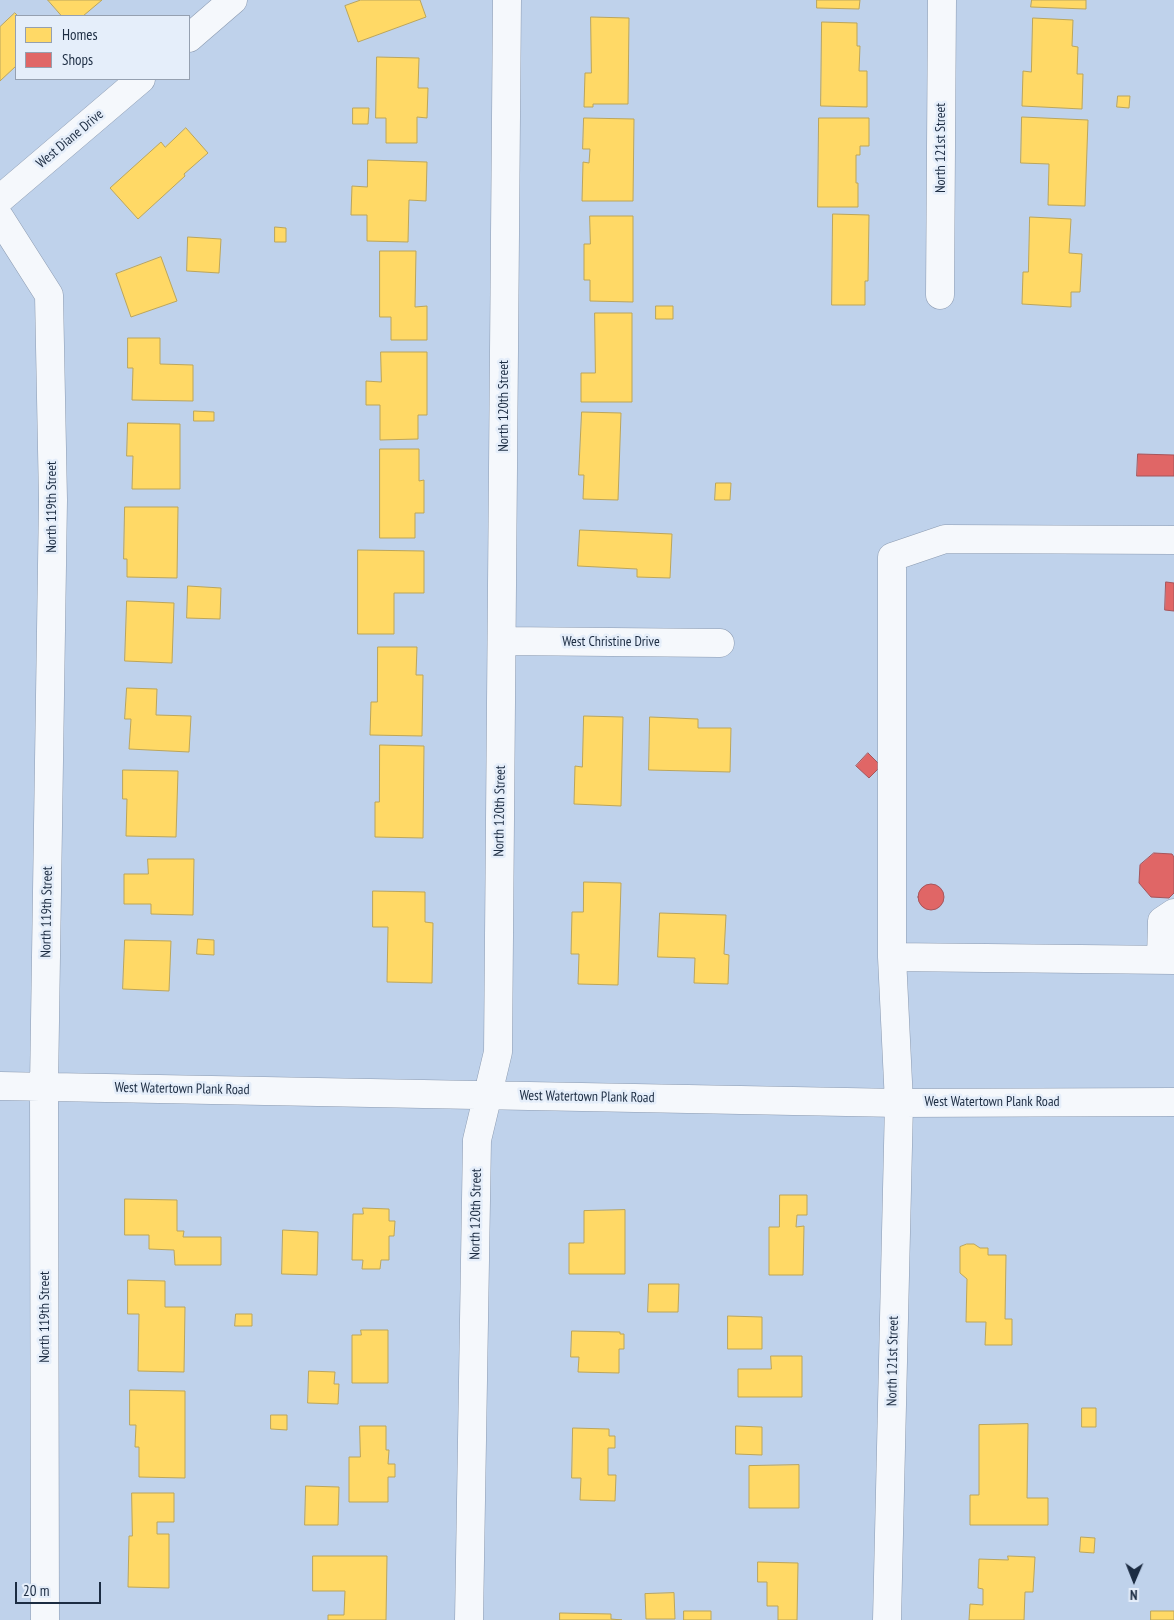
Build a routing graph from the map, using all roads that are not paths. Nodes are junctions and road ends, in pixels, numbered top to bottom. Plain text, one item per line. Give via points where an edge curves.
1 (233, 0) edge
2 (507, 0) edge
3 (942, 0) edge
4 (190, 37) edge
5 (140, 80) edge
6 (0, 199) edge
7 (0, 218) edge
8 (940, 295) dead end
9 (1174, 540) edge
10 (502, 641) junction
11 (720, 643) dead end
12 (1174, 913) edge
13 (892, 957) junction
14 (1168, 960) edge
15 (0, 1086) edge
16 (44, 1086) junction
17 (487, 1096) junction
18 (1174, 1102) edge
19 (899, 1103) junction
20 (45, 1620) edge
21 (468, 1620) edge
22 (887, 1620) edge

1 - 4 street
2 - 10 street, North 120th Street
3 - 8 street, North 121st Street
5 - 6 street, West Diane Drive
7 - 16 street, North 119th Street via 50,295 53,500
9 - 13 street, North 121st Street via 946,539 892,557
10 - 11 street, West Christine Drive
10 - 17 street, North 120th Street via 498,1052
12 - 14 street via 1162,921
13 - 14 street
13 - 19 street, North 121st Street
15 - 16 street, West Watertown Plank Road
16 - 17 street, West Watertown Plank Road
16 - 20 street, North 119th Street
17 - 19 street, West Watertown Plank Road
17 - 21 street, North 120th Street via 477,1140
18 - 19 street, West Watertown Plank Road
19 - 22 street, North 121st Street

